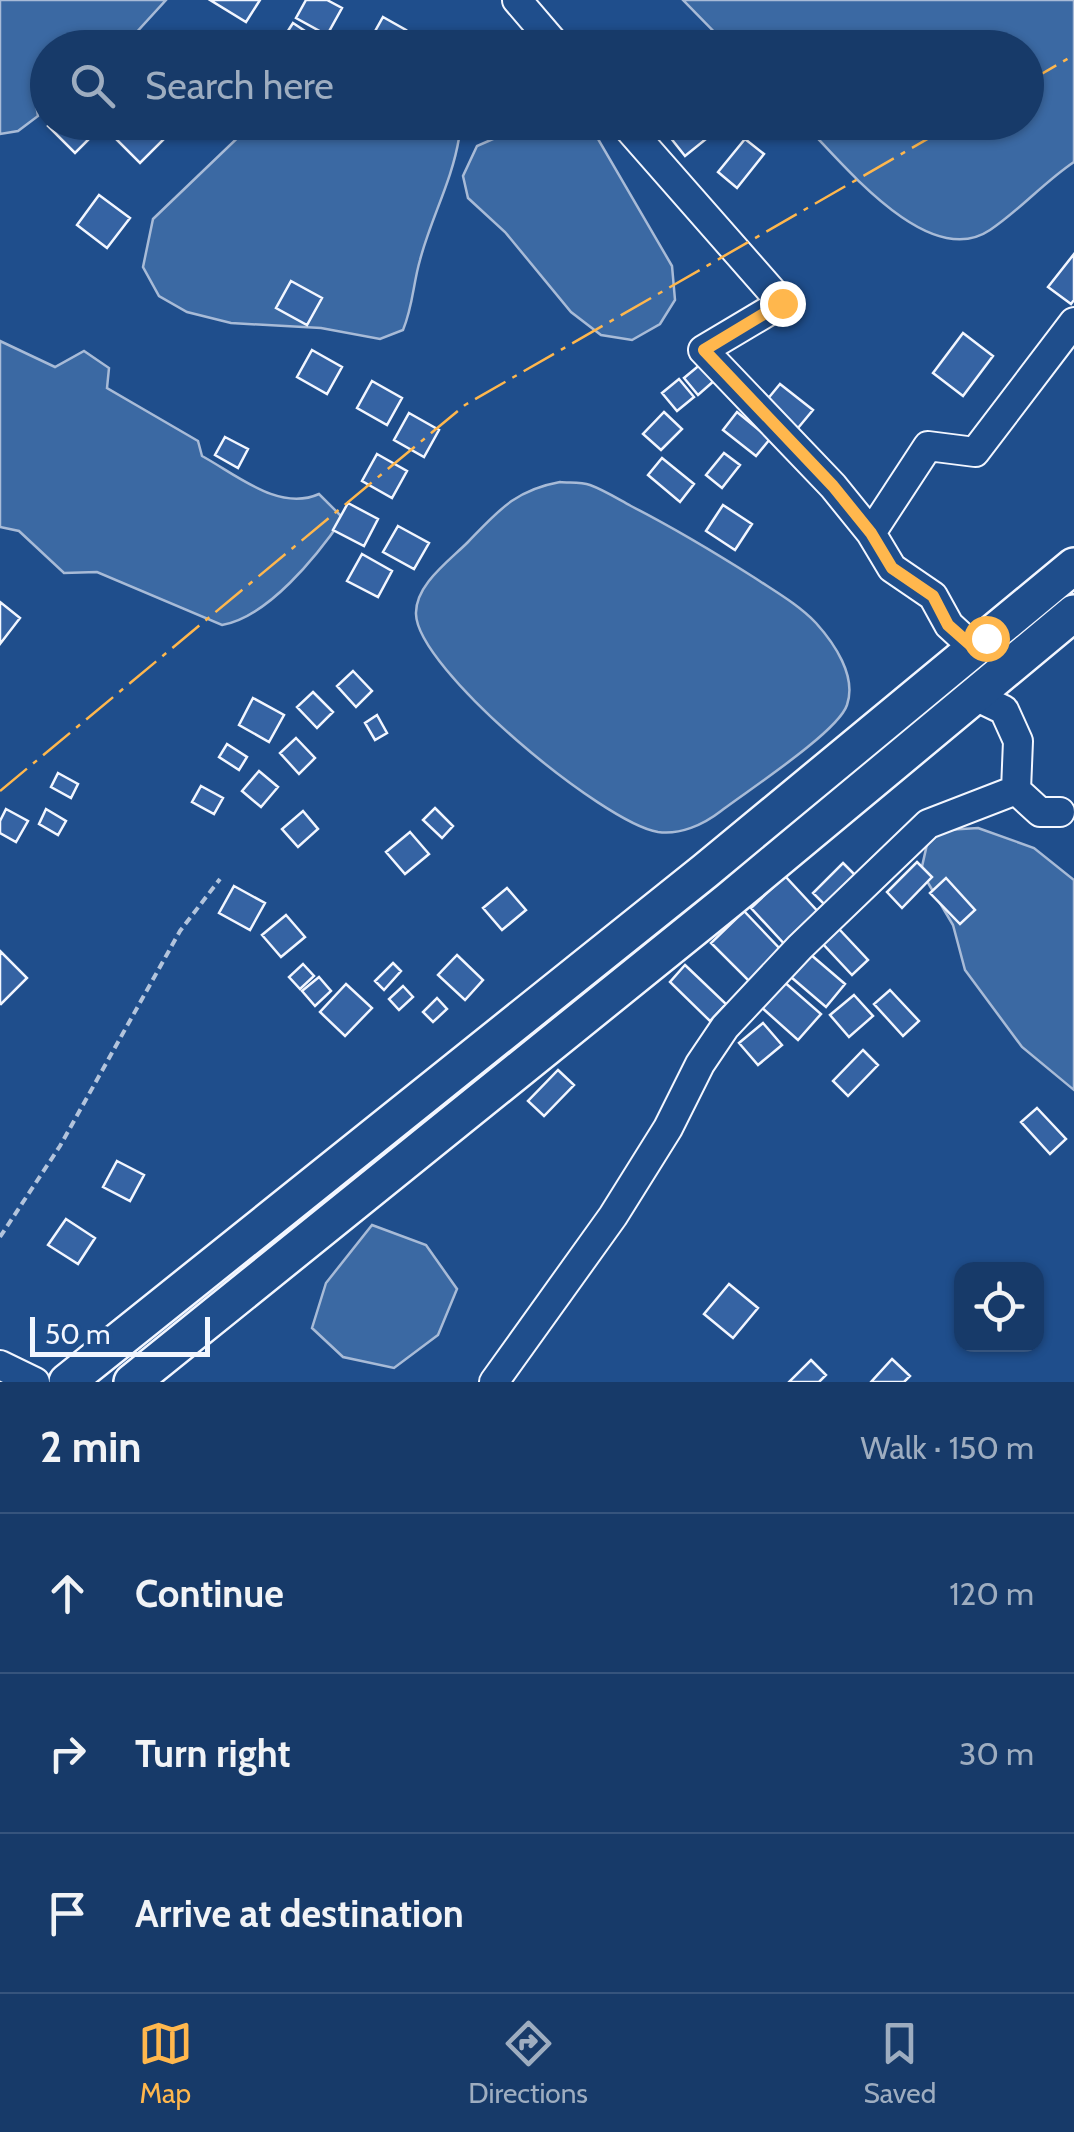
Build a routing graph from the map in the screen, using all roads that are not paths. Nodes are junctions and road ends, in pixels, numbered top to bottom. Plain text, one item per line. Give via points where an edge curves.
1 (517, 0) edge
2 (543, 30) edge
3 (639, 140) edge
4 (1074, 322) edge
5 (871, 533) junction
6 (1074, 566) edge
7 (1074, 613) edge
8 (974, 648) junction
9 (973, 695) junction
10 (1016, 790) junction
11 (1060, 812) dead end
12 (0, 1365) edge
13 (34, 1382) edge
14 (67, 1382) edge
15 (132, 1382) edge
16 (494, 1382) edge

1 - 2 street
3 - 5 street via 782,303 704,350
4 - 5 street via 975,452 928,446
5 - 8 street via 892,568 933,596 948,625
6 - 8 main road
7 - 9 main road
8 - 14 main road
9 - 10 street via 1004,710 1018,741
9 - 15 main road via 730,900
10 - 11 street via 1040,812
10 - 16 street via 928,824 726,1027 613,1216
12 - 13 street

